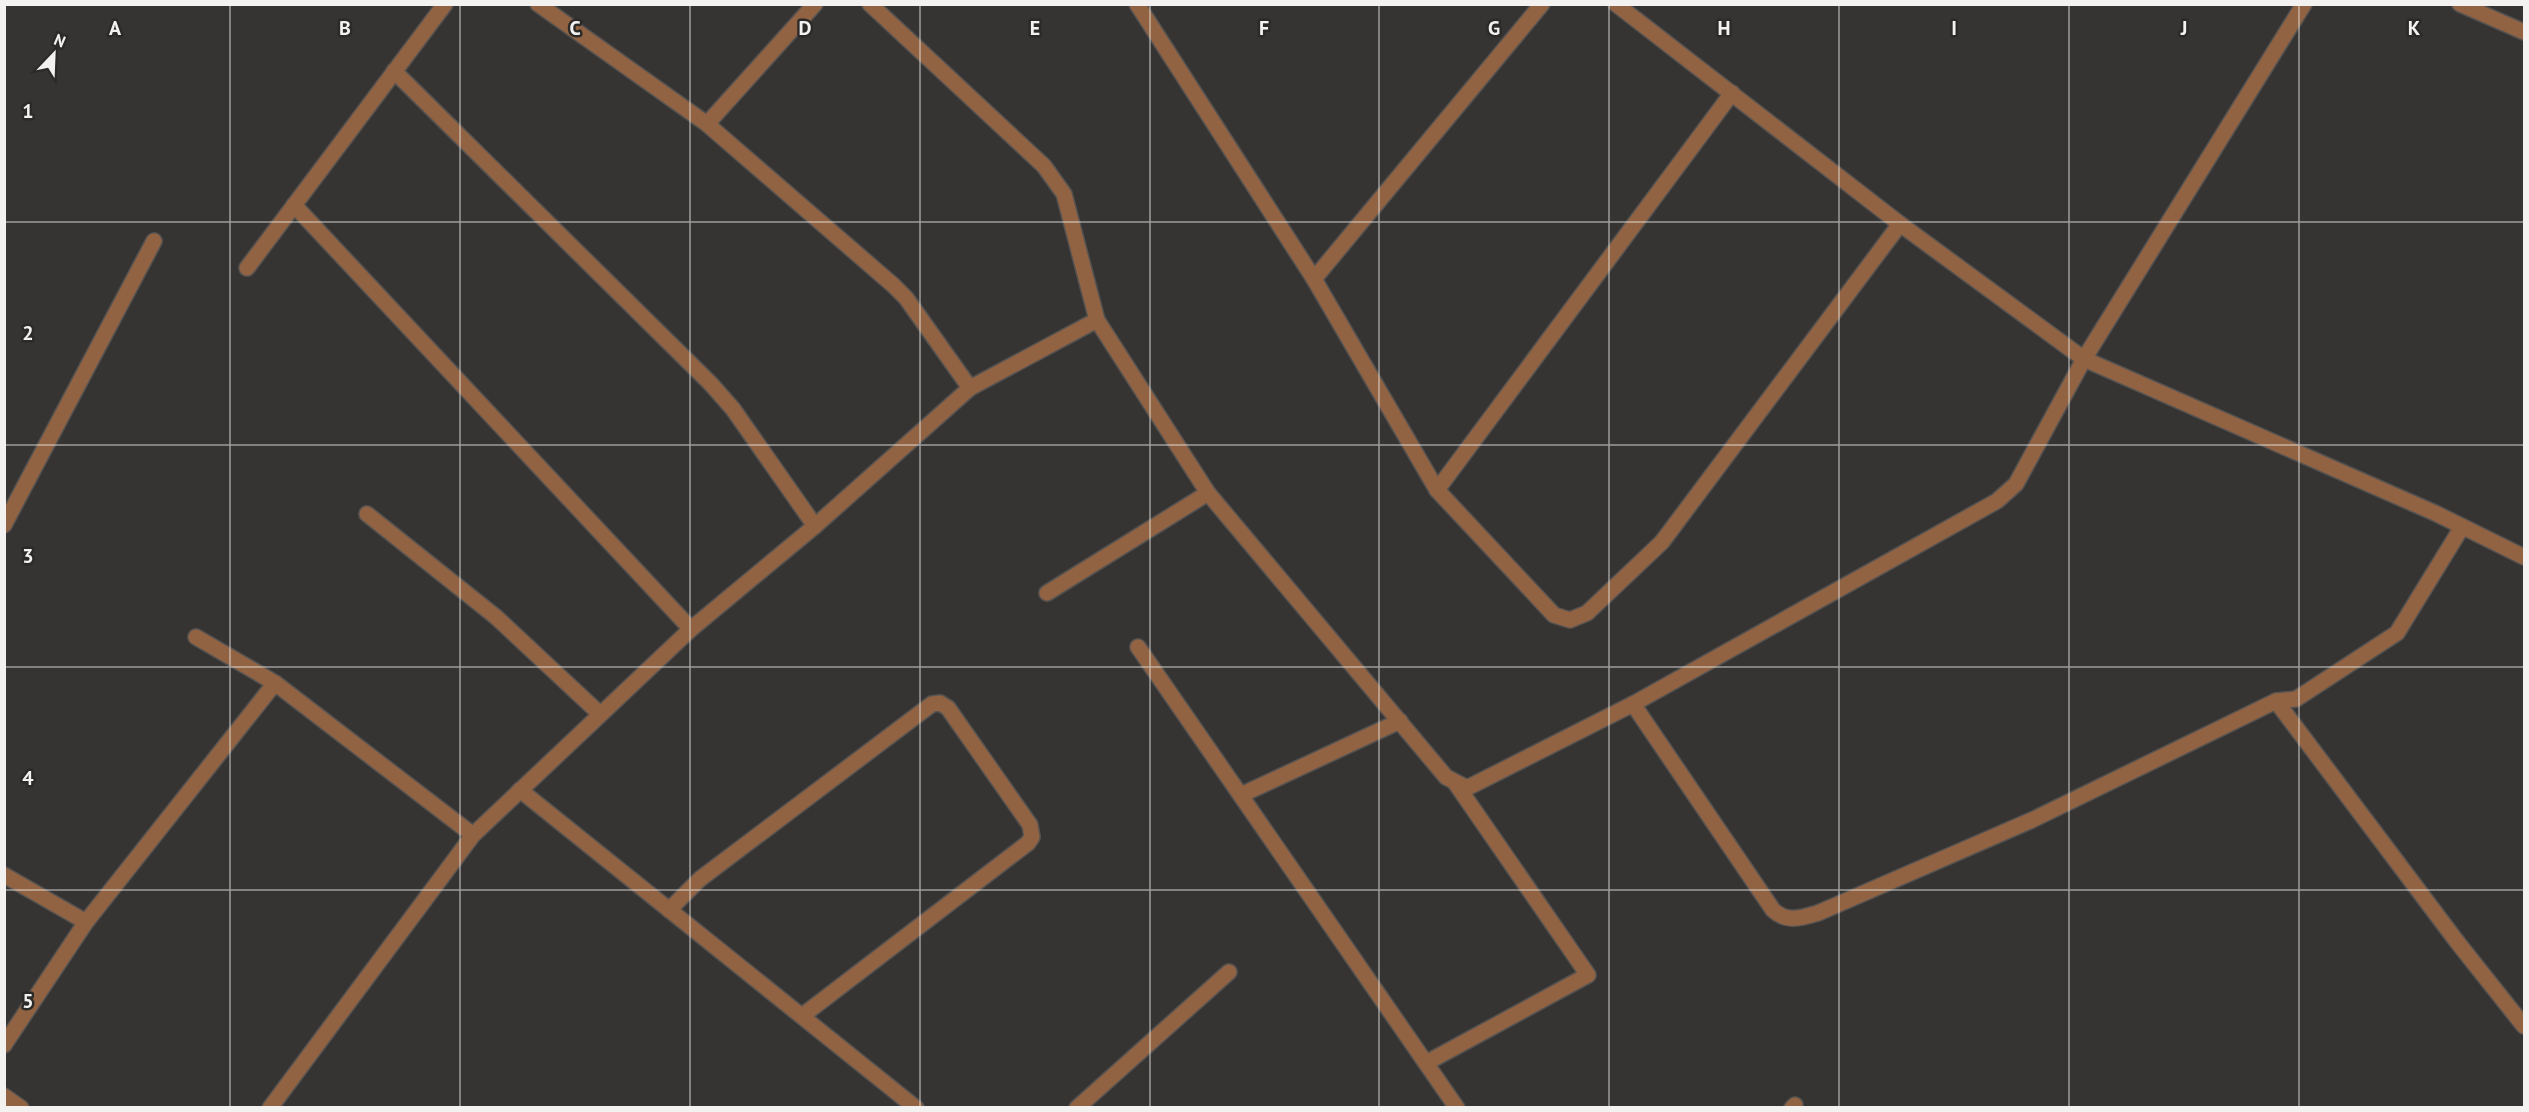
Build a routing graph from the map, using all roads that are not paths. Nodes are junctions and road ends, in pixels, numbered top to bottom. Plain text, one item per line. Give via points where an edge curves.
1 (445, 4) edge
2 (538, 4) edge
3 (815, 4) edge
4 (870, 4) edge
5 (1137, 4) edge
6 (1542, 4) edge
7 (1616, 4) edge
8 (2304, 4) edge
9 (2460, 4) edge
10 (2524, 32) edge
11 (394, 71) junction
12 (1732, 93) junction
13 (707, 124) junction
14 (294, 205) junction
15 (1900, 224) junction
16 (154, 241) dead end
17 (247, 268) dead end
18 (1314, 279) junction
19 (1097, 320) junction
20 (2084, 359) junction
21 (970, 388) junction
22 (1437, 490) junction
23 (1209, 493) junction
24 (367, 514) dead end
25 (4, 525) edge
26 (815, 526) junction
27 (2462, 527) junction
28 (2524, 557) edge
29 (1047, 593) dead end
30 (692, 629) junction
31 (196, 637) dead end
32 (1138, 647) dead end
33 (274, 683) junction
34 (2276, 701) junction
35 (1633, 704) junction
36 (600, 714) junction
37 (1400, 721) junction
38 (1456, 784) junction
39 (520, 790) junction
40 (1241, 795) junction
41 (473, 835) junction
42 (4, 875) edge
43 (669, 910) junction
44 (86, 922) junction
45 (1229, 972) dead end
46 (802, 1016) junction
47 (2524, 1026) edge
48 (4, 1045) edge
49 (1426, 1063) junction
50 (4, 1096) edge
51 (21, 1107) edge
52 (270, 1107) edge
53 (916, 1107) edge
54 (1077, 1107) edge
55 (1457, 1107) edge

1 - 11 street
2 - 13 street
3 - 13 street
4 - 19 street via 1044,166 1064,194
5 - 18 street
6 - 18 street
7 - 12 street
8 - 20 street
9 - 10 street
11 - 14 street
11 - 26 street via 711,384
12 - 15 street
12 - 22 street
13 - 21 street via 900,292
14 - 17 street
14 - 30 street
15 - 20 street
15 - 22 street via 1662,542 1587,613 1570,620 1554,615
16 - 25 street
18 - 22 street
19 - 21 street
19 - 23 street
20 - 27 street
20 - 35 street via 2016,484 1997,501
21 - 26 street
23 - 29 street
23 - 37 street
24 - 36 street via 496,618
26 - 30 street
27 - 28 street
27 - 34 street via 2397,633 2296,699
30 - 36 street
31 - 33 street
32 - 40 street
33 - 41 street
33 - 44 street
34 - 35 street via 2021,824 1799,919 1787,919 1773,910
34 - 47 street
35 - 38 street via 1467,788
36 - 39 street
37 - 38 street
37 - 40 street
38 - 49 street via 1588,975
39 - 41 street
39 - 43 street
40 - 49 street
41 - 52 street
42 - 44 street
43 - 46 street
43 - 46 street via 700,879 932,704 948,708 1030,825 1032,837
44 - 48 street
45 - 54 street
46 - 53 street
49 - 55 street
50 - 51 street

